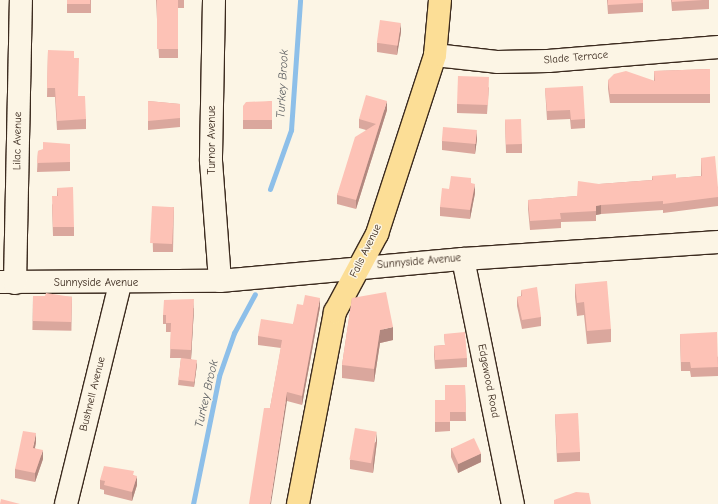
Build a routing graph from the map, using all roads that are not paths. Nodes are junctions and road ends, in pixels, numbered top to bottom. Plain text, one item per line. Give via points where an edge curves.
1 (21, 0) edge
2 (214, 0) edge
3 (440, 0) edge
4 (718, 47) edge
5 (435, 55) junction
6 (718, 242) edge
7 (463, 259) junction
8 (361, 267) junction
9 (220, 281) junction
10 (8, 282) edge
11 (120, 284) junction
12 (66, 504) edge
13 (298, 504) edge
14 (513, 504) edge

1 - 10 street, Lilac Avenue
2 - 9 street, Turnor Avenue via 211,161
3 - 5 main road, Falls Avenue
4 - 5 street, Slade Terrace via 548,61 497,62
5 - 8 main road, Falls Avenue via 377,234
6 - 7 street, Sunnyside Avenue
7 - 8 street, Sunnyside Avenue
7 - 14 street, Edgewood Road
8 - 9 street, Sunnyside Avenue
8 - 13 main road, Falls Avenue via 336,312
9 - 11 street, Sunnyside Avenue
10 - 11 street, Sunnyside Avenue
11 - 12 street, Bushnell Avenue

